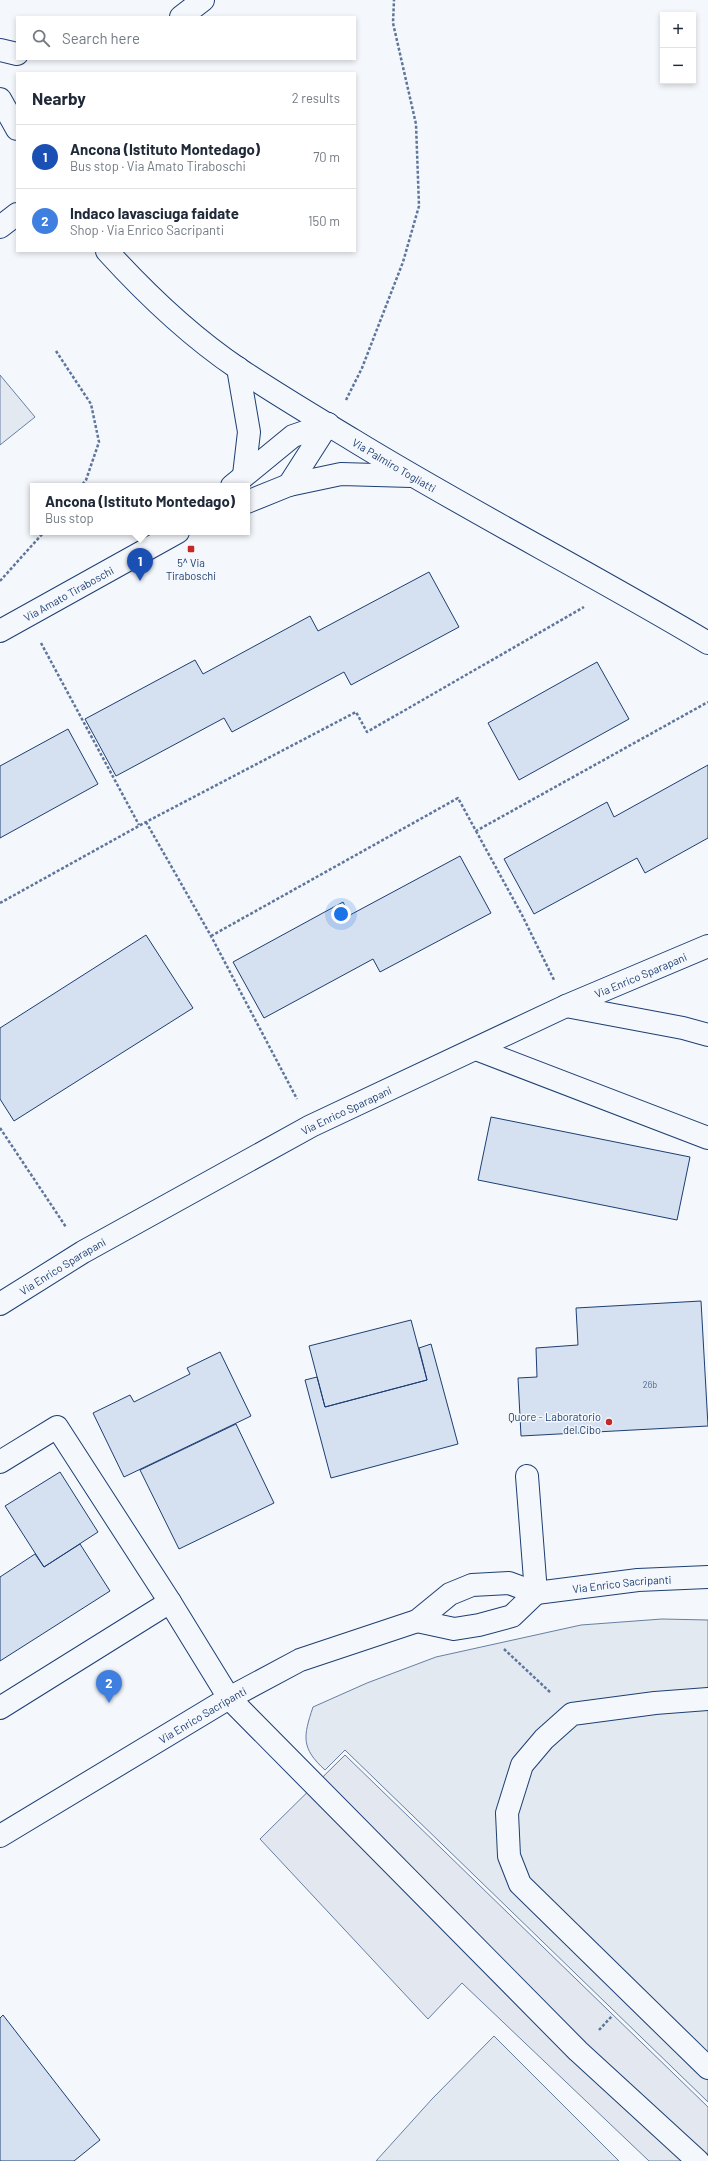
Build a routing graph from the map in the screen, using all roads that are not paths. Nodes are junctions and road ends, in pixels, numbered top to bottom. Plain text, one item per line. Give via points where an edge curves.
1 (204, 0) edge
2 (181, 16) edge
3 (0, 50) edge
4 (16, 54) edge
5 (0, 99) edge
6 (16, 127) edge
7 (16, 215) edge
8 (0, 228) edge
9 (109, 252) edge
10 (238, 368) junction
11 (328, 424) junction
12 (412, 476) junction
13 (238, 481) edge
14 (289, 485) junction
15 (250, 501) edge
16 (173, 535) edge
17 (0, 631) edge
18 (708, 642) edge
19 (708, 946) edge
20 (566, 1006) junction
21 (708, 1019) edge
22 (683, 1028) junction
23 (708, 1035) edge
24 (476, 1049) junction
25 (708, 1138) edge
26 (0, 1304) edge
27 (0, 1462) edge
28 (527, 1476) dead end
29 (708, 1577) edge
30 (536, 1593) junction
31 (170, 1602) junction
32 (417, 1621) junction
33 (229, 1698) junction
34 (708, 1699) edge
35 (0, 1708) edge
36 (0, 1836) edge
37 (708, 2068) edge
38 (698, 2161) edge

1 - 2 street
3 - 4 street
5 - 6 street
7 - 8 street
9 - 10 street, Via Palmiro Togliatti via 141,288 198,338
10 - 11 street, Via Palmiro Togliatti
10 - 13 street via 249,432
11 - 12 street, Via Palmiro Togliatti
11 - 13 street via 293,436
11 - 14 street
12 - 14 street via 341,474
12 - 18 street, Via Palmiro Togliatti via 616,588
14 - 15 street
16 - 17 street, Via Amato Tiraboschi
19 - 20 street, Via Enrico Sparapani
20 - 22 street
20 - 24 street, Via Enrico Sparapani
21 - 22 street
22 - 23 street
24 - 25 street
24 - 26 street, Via Enrico Sparapani via 311,1126 83,1252
27 - 31 street via 57,1427
28 - 30 street
29 - 30 street, Via Enrico Sacripanti via 638,1580
30 - 32 street via 512,1616 479,1625 454,1629
30 - 32 street, Via Enrico Sacripanti via 509,1583 472,1585 450,1594
31 - 33 street
31 - 35 street
32 - 33 street, Via Enrico Sacripanti via 300,1660
33 - 36 street, Via Enrico Sacripanti
33 - 38 street via 578,2051
34 - 37 street via 572,1714 544,1739 522,1765 507,1814 509,1856 520,1884

